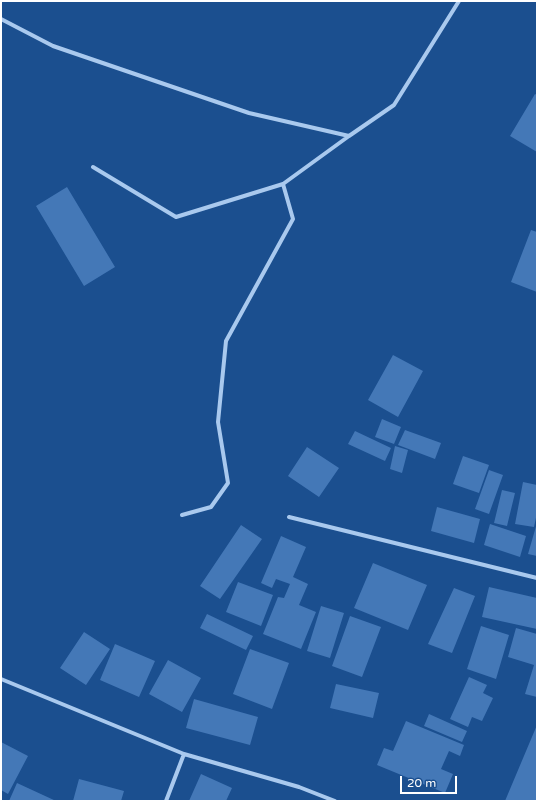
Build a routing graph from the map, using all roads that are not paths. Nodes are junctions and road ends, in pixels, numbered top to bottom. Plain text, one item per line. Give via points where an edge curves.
1 (459, 1) edge
2 (1, 19) edge
3 (349, 136) junction
4 (93, 167) dead end
5 (283, 184) junction
6 (182, 515) dead end
7 (289, 518) dead end
8 (537, 578) edge
9 (1, 679) edge
10 (184, 754) junction
11 (166, 801) edge
12 (335, 801) edge

1 - 3 street via 394,105
2 - 3 street via 53,46 241,110
3 - 5 street
4 - 5 street via 176,217
5 - 6 street via 293,219 226,341 218,422 228,483 211,507
7 - 8 street
9 - 10 street
10 - 11 street
10 - 12 street via 299,787

